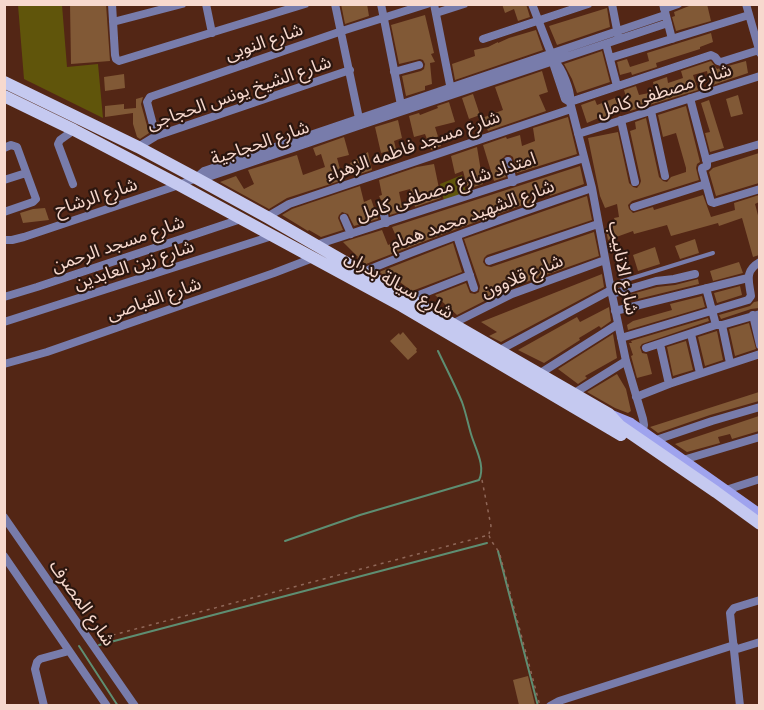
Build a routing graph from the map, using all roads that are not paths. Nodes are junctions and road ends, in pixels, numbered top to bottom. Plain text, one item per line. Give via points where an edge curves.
1 (112, 4) edge
2 (182, 4) edge
3 (206, 4) edge
4 (305, 4) edge
5 (335, 4) edge
6 (381, 4) edge
7 (427, 4) edge
8 (434, 4) edge
9 (464, 4) edge
10 (532, 4) edge
11 (588, 4) edge
12 (612, 4) edge
13 (678, 4) edge
14 (746, 4) edge
15 (665, 13) edge
16 (436, 14) junction
17 (749, 15) junction
18 (384, 18) junction
19 (539, 21) junction
20 (113, 22) junction
21 (342, 31) junction
22 (212, 33) junction
23 (618, 35) junction
24 (483, 39) dead end
25 (672, 39) junction
26 (606, 44) junction
27 (759, 52) edge
28 (553, 57) junction
29 (610, 58) junction
30 (419, 65) dead end
31 (350, 70) junction
32 (394, 72) junction
33 (759, 76) edge
34 (4, 82) edge
35 (617, 86) junction
36 (452, 91) junction
37 (4, 96) edge
38 (690, 98) junction
39 (401, 105) junction
40 (571, 106) junction
41 (651, 111) junction
42 (621, 120) junction
43 (360, 122) junction
44 (74, 130) junction
45 (578, 134) junction
46 (156, 136) junction
47 (759, 144) edge
48 (138, 147) junction
49 (4, 148) edge
50 (584, 158) junction
51 (706, 160) junction
52 (508, 161) dead end
53 (26, 173) junction
54 (665, 176) dead end
55 (196, 178) junction
56 (4, 180) edge
57 (513, 182) junction
58 (635, 182) dead end
59 (73, 184) dead end
60 (706, 184) junction
61 (179, 185) junction
62 (592, 188) junction
63 (759, 189) edge
64 (382, 206) dead end
65 (634, 207) dead end
66 (4, 212) edge
67 (267, 217) junction
68 (344, 218) dead end
69 (240, 219) junction
70 (386, 222) junction
71 (598, 224) junction
72 (351, 234) junction
73 (272, 236) junction
74 (457, 236) junction
75 (4, 240) edge
76 (316, 245) junction
77 (713, 253) dead end
78 (313, 258) junction
79 (605, 260) junction
80 (489, 261) dead end
81 (759, 262) edge
82 (363, 272) junction
83 (695, 274) dead end
84 (470, 275) junction
85 (748, 278) junction
86 (474, 288) dead end
87 (706, 288) junction
88 (611, 290) junction
89 (4, 297) edge
90 (409, 299) junction
91 (712, 310) junction
92 (615, 311) junction
93 (756, 315) edge
94 (4, 322) edge
95 (452, 324) junction
96 (618, 324) junction
97 (719, 325) junction
98 (691, 334) junction
99 (621, 338) junction
100 (660, 344) junction
101 (759, 345) edge
102 (646, 348) dead end
103 (498, 351) junction
104 (759, 354) edge
105 (626, 361) junction
106 (730, 363) junction
107 (4, 364) edge
108 (515, 366) junction
109 (539, 374) junction
110 (700, 374) junction
111 (669, 384) junction
112 (573, 394) junction
113 (636, 397) junction
114 (759, 406) edge
115 (641, 435) junction
116 (759, 437) edge
117 (656, 441) junction
118 (683, 460) junction
119 (759, 479) edge
120 (726, 490) junction
121 (759, 514) edge
122 (4, 517) edge
123 (759, 524) edge
124 (759, 531) edge
125 (4, 556) edge
126 (759, 600) edge
127 (759, 642) edge
128 (734, 647) junction
129 (69, 651) junction
130 (44, 705) edge
131 (107, 705) edge
132 (135, 705) edge
133 (550, 705) edge
134 (740, 705) edge

1 - 20 street
2 - 20 street
3 - 22 street
4 - 22 street
5 - 21 street
6 - 18 street
7 - 18 street, شارع النوبى
8 - 16 street
9 - 16 street
10 - 19 street, شارع الانابيب
11 - 19 street
12 - 23 street
13 - 15 street, شارع الحجاجية
14 - 17 street
15 - 23 street, شارع الحجاجية
15 - 25 street
16 - 36 street
17 - 25 street
17 - 27 street
18 - 21 street, شارع النوبى
18 - 32 street
19 - 24 street
19 - 28 street, شارع الانابيب
20 - 22 street via 115,55 119,61
21 - 31 street
21 - 46 street, شارع النوبى via 150,97 147,102
23 - 26 street, شارع الحجاجية
23 - 28 street, شارع الحجاجية
25 - 29 street
26 - 28 street, شارع الحجاجية
26 - 29 street
27 - 35 street, شارع مسجد فاطمه الزهراء via 721,62 711,55
28 - 36 street, شارع الحجاجية
28 - 40 street, شارع الانابيب via 570,94
29 - 35 street
30 - 32 street
31 - 43 street
31 - 46 street, شارع الشيخ يونس الحجاجى
32 - 39 street
33 - 38 street, شارع مصطفى كامل
34 - 48 main road, شارع سيالة بدران
35 - 40 street, شارع مسجد فاطمه الزهراء
36 - 39 street, شارع الحجاجية
36 - 43 street, شارع الحجاجية
37 - 44 main road, شارع سيالة بدران
38 - 41 street, شارع مصطفى كامل
38 - 51 street
39 - 43 street, شارع الحجاجية
40 - 45 street, شارع الانابيب
40 - 67 street, شارع مسجد فاطمه الزهراء via 289,204
41 - 42 street, شارع مصطفى كامل
41 - 54 street
42 - 45 street, شارع مصطفى كامل
42 - 58 street
43 - 55 street, شارع الحجاجية
44 - 59 street via 58,144
44 - 61 main road, شارع سيالة بدران
45 - 50 street, شارع الانابيب
46 - 48 street, شارع الشيخ يونس الحجاجى
47 - 51 street
48 - 55 main road, شارع سيالة بدران
49 - 53 street via 17,147
50 - 57 street, امتداد شارع مصطفى كامل
50 - 62 street, شارع الانابيب
51 - 60 street via 707,166 702,169
52 - 57 street
53 - 56 street
53 - 66 street via 35,201
55 - 61 street, شارع الرشاح
55 - 67 main road, شارع سيالة بدران
57 - 70 street, امتداد شارع مصطفى كامل
60 - 63 street via 712,203
60 - 65 street
61 - 69 main road, شارع سيالة بدران
61 - 75 street, شارع الرشاح via 24,237
62 - 71 street, شارع الانابيب
62 - 74 street, شارع الشهيد محمد همام
64 - 70 street
67 - 76 main road, شارع سيالة بدران
68 - 72 street
69 - 73 main road, شارع سيالة بدران
69 - 89 street, شارع مسجد الرحمن
70 - 72 street, امتداد شارع مصطفى كامل
71 - 79 street, شارع الانابيب
71 - 80 street
72 - 76 street, امتداد شارع مصطفى كامل
73 - 78 main road, شارع سيالة بدران
73 - 94 street, شارع زين العابدين
74 - 82 street, شارع الشهيد محمد همام
74 - 84 street
76 - 82 main road, شارع سيالة بدران
77 - 88 lane
78 - 107 street, شارع القباصى
78 - 108 main road, شارع سيالة بدران
79 - 88 street, شارع الانابيب
79 - 95 street, شارع قلاوون via 512,294
81 - 85 street
82 - 90 main road, شارع سيالة بدران
83 - 88 street
84 - 86 street
84 - 90 street
85 - 87 street
85 - 91 street via 748,300
87 - 91 street
87 - 92 street
88 - 92 street, شارع الانابيب
88 - 103 street
90 - 95 main road, شارع سيالة بدران
91 - 97 street
91 - 99 street
92 - 96 street, شارع الانابيب
93 - 97 street
93 - 101 street
95 - 103 main road, شارع سيالة بدران
96 - 99 street, شارع الانابيب
96 - 109 street
97 - 98 street
97 - 106 street
98 - 100 street
98 - 110 street
99 - 105 street, شارع الانابيب
100 - 102 street
100 - 111 street
103 - 108 main road, شارع سيالة بدران
104 - 106 street
105 - 112 street
105 - 113 street, شارع الانابيب
106 - 110 street
108 - 109 main road, شارع سيالة بدران
108 - 124 main road, شارع سيالة بدران
109 - 112 main road, شارع سيالة بدران
110 - 111 street
111 - 113 street
112 - 115 main road, شارع سيالة بدران via 609,414 620,426
113 - 115 street, شارع الانابيب via 643,419
114 - 117 street
115 - 117 street, شارع سيالة بدران
115 - 123 main road, شارع سيالة بدران
116 - 118 street
117 - 118 street, شارع سيالة بدران
118 - 120 street, شارع سيالة بدران
119 - 120 street
120 - 121 street, شارع سيالة بدران
122 - 132 street, شارع المصرف
125 - 129 street, شارع المصرف
126 - 128 street via 730,613
127 - 128 street
128 - 133 street
128 - 134 street
129 - 130 street via 37,662 35,669
129 - 131 street, شارع المصرف

